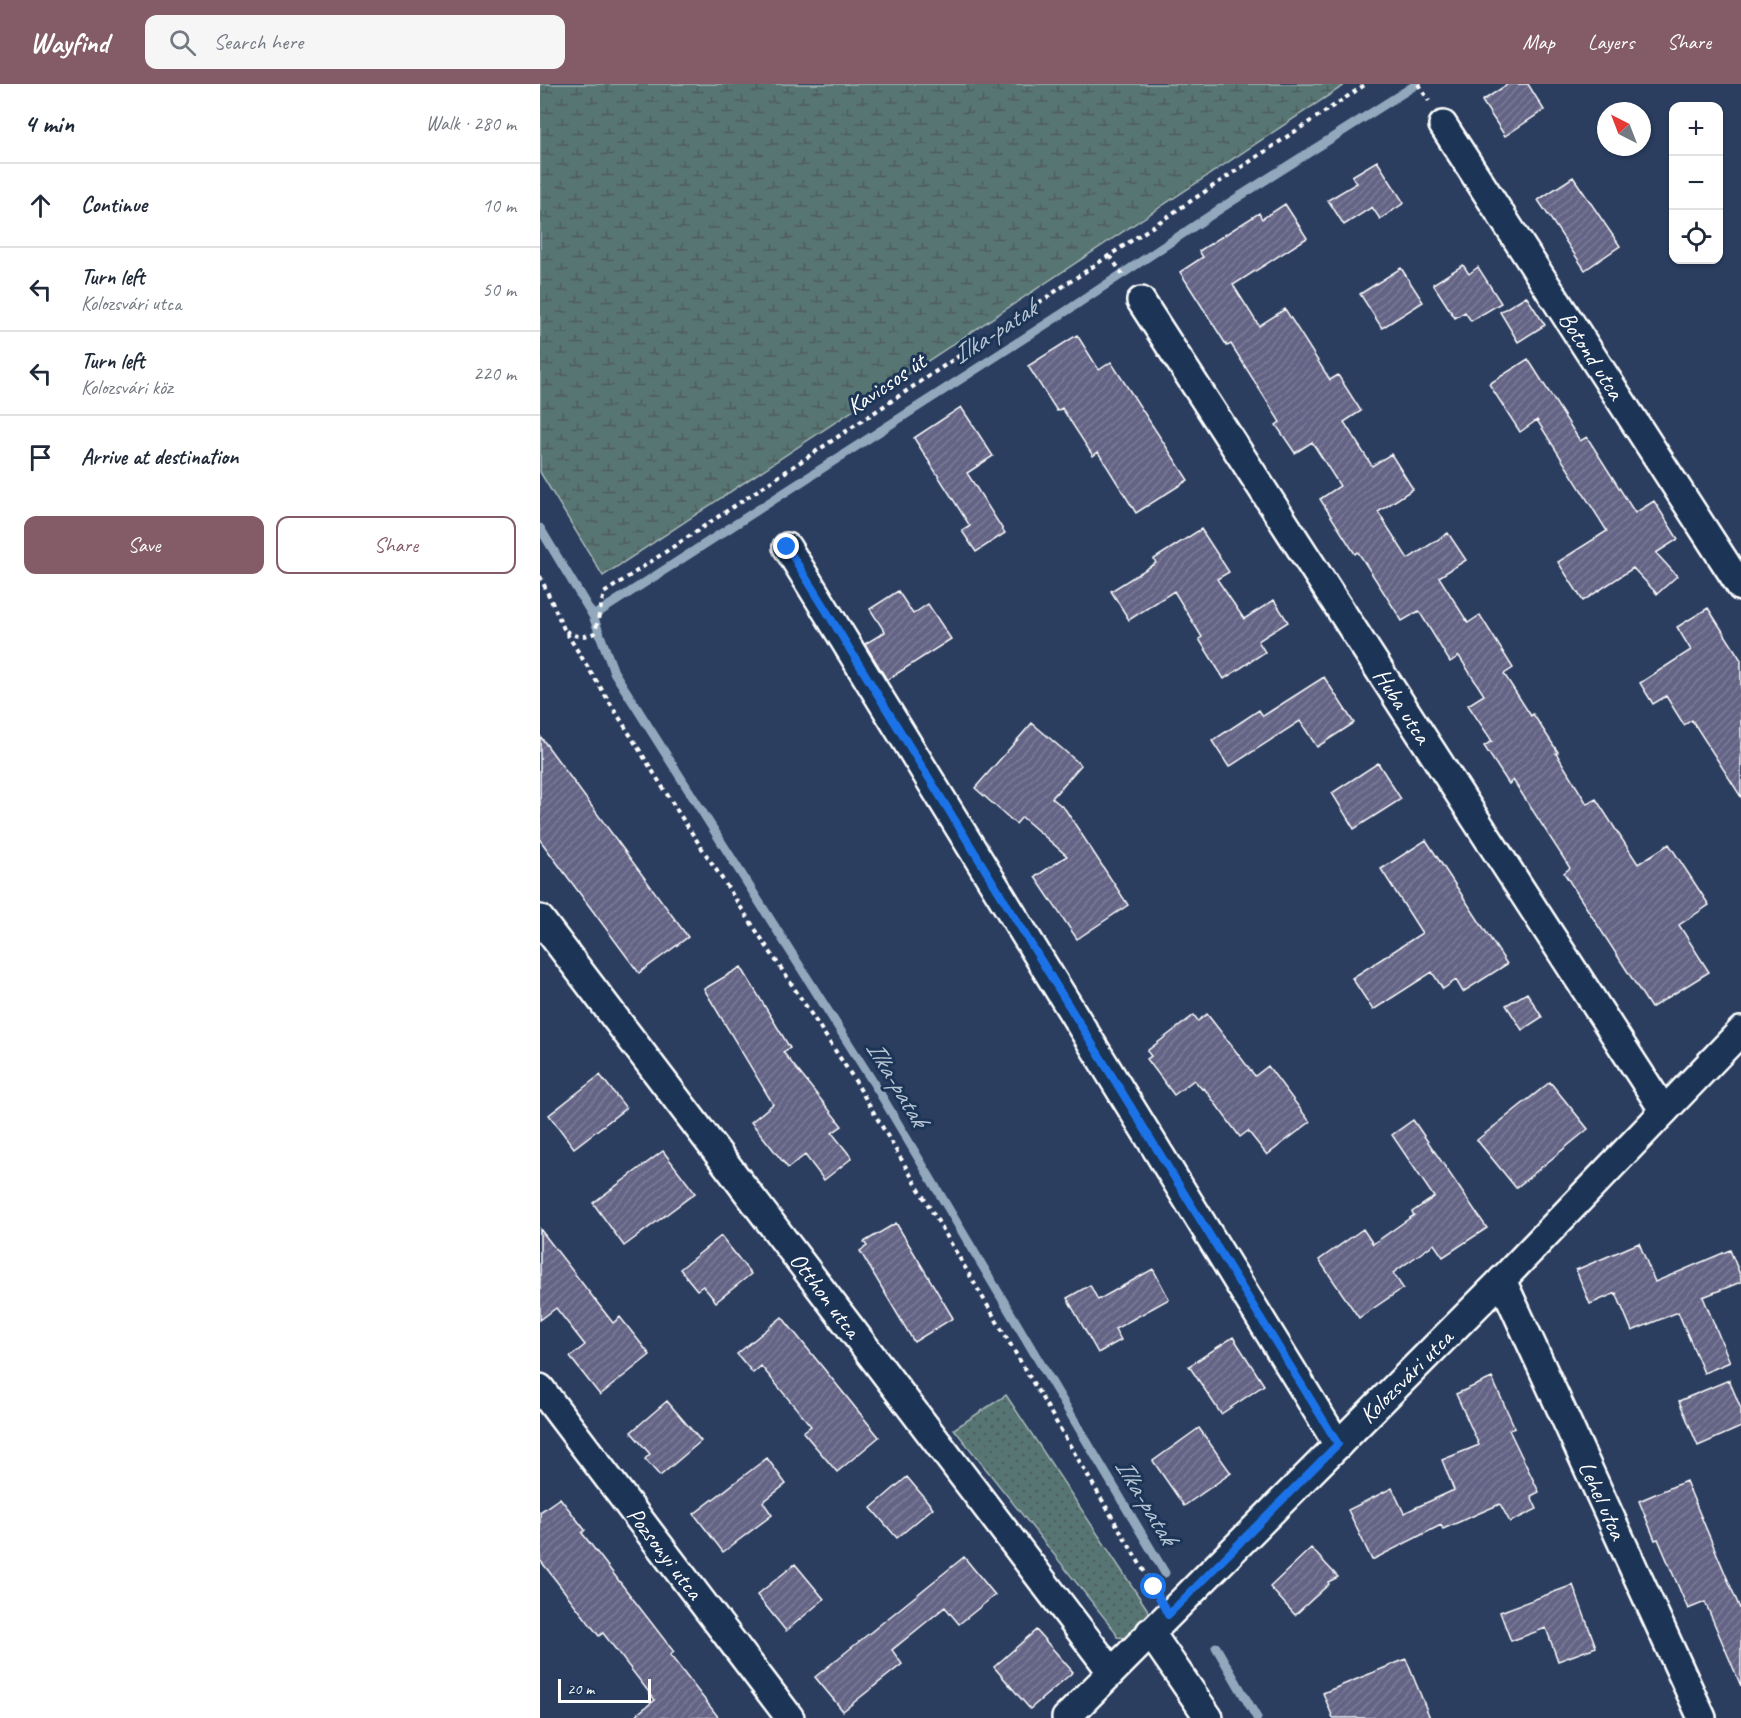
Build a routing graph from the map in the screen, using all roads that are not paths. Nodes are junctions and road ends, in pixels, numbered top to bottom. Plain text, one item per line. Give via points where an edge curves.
1 (1443, 125) dead end
2 (1135, 292) road end
3 (787, 547) dead end
4 (1741, 587) edge
5 (540, 919) edge
6 (1741, 1031) edge
7 (1664, 1111) junction
8 (1502, 1280) junction
9 (540, 1388) edge
10 (1338, 1444) junction
11 (1164, 1620) junction
12 (1111, 1671) junction
13 (790, 1718) edge
14 (1066, 1718) edge
15 (1209, 1718) edge
16 (1702, 1718) edge

1 - 4 street, Botond utca
2 - 7 street, Huba utca
3 - 10 street
5 - 12 street, Otthon utca
6 - 7 street, Kolozsvári utca
7 - 8 street, Kolozsvári utca
8 - 10 street, Kolozsvári utca
8 - 16 street, Lehel utca
9 - 13 street, Pozsonyi utca
10 - 11 street, Kolozsvári utca
11 - 12 street, Kolozsvári utca
11 - 15 street
12 - 14 street, Kolozsvári utca

